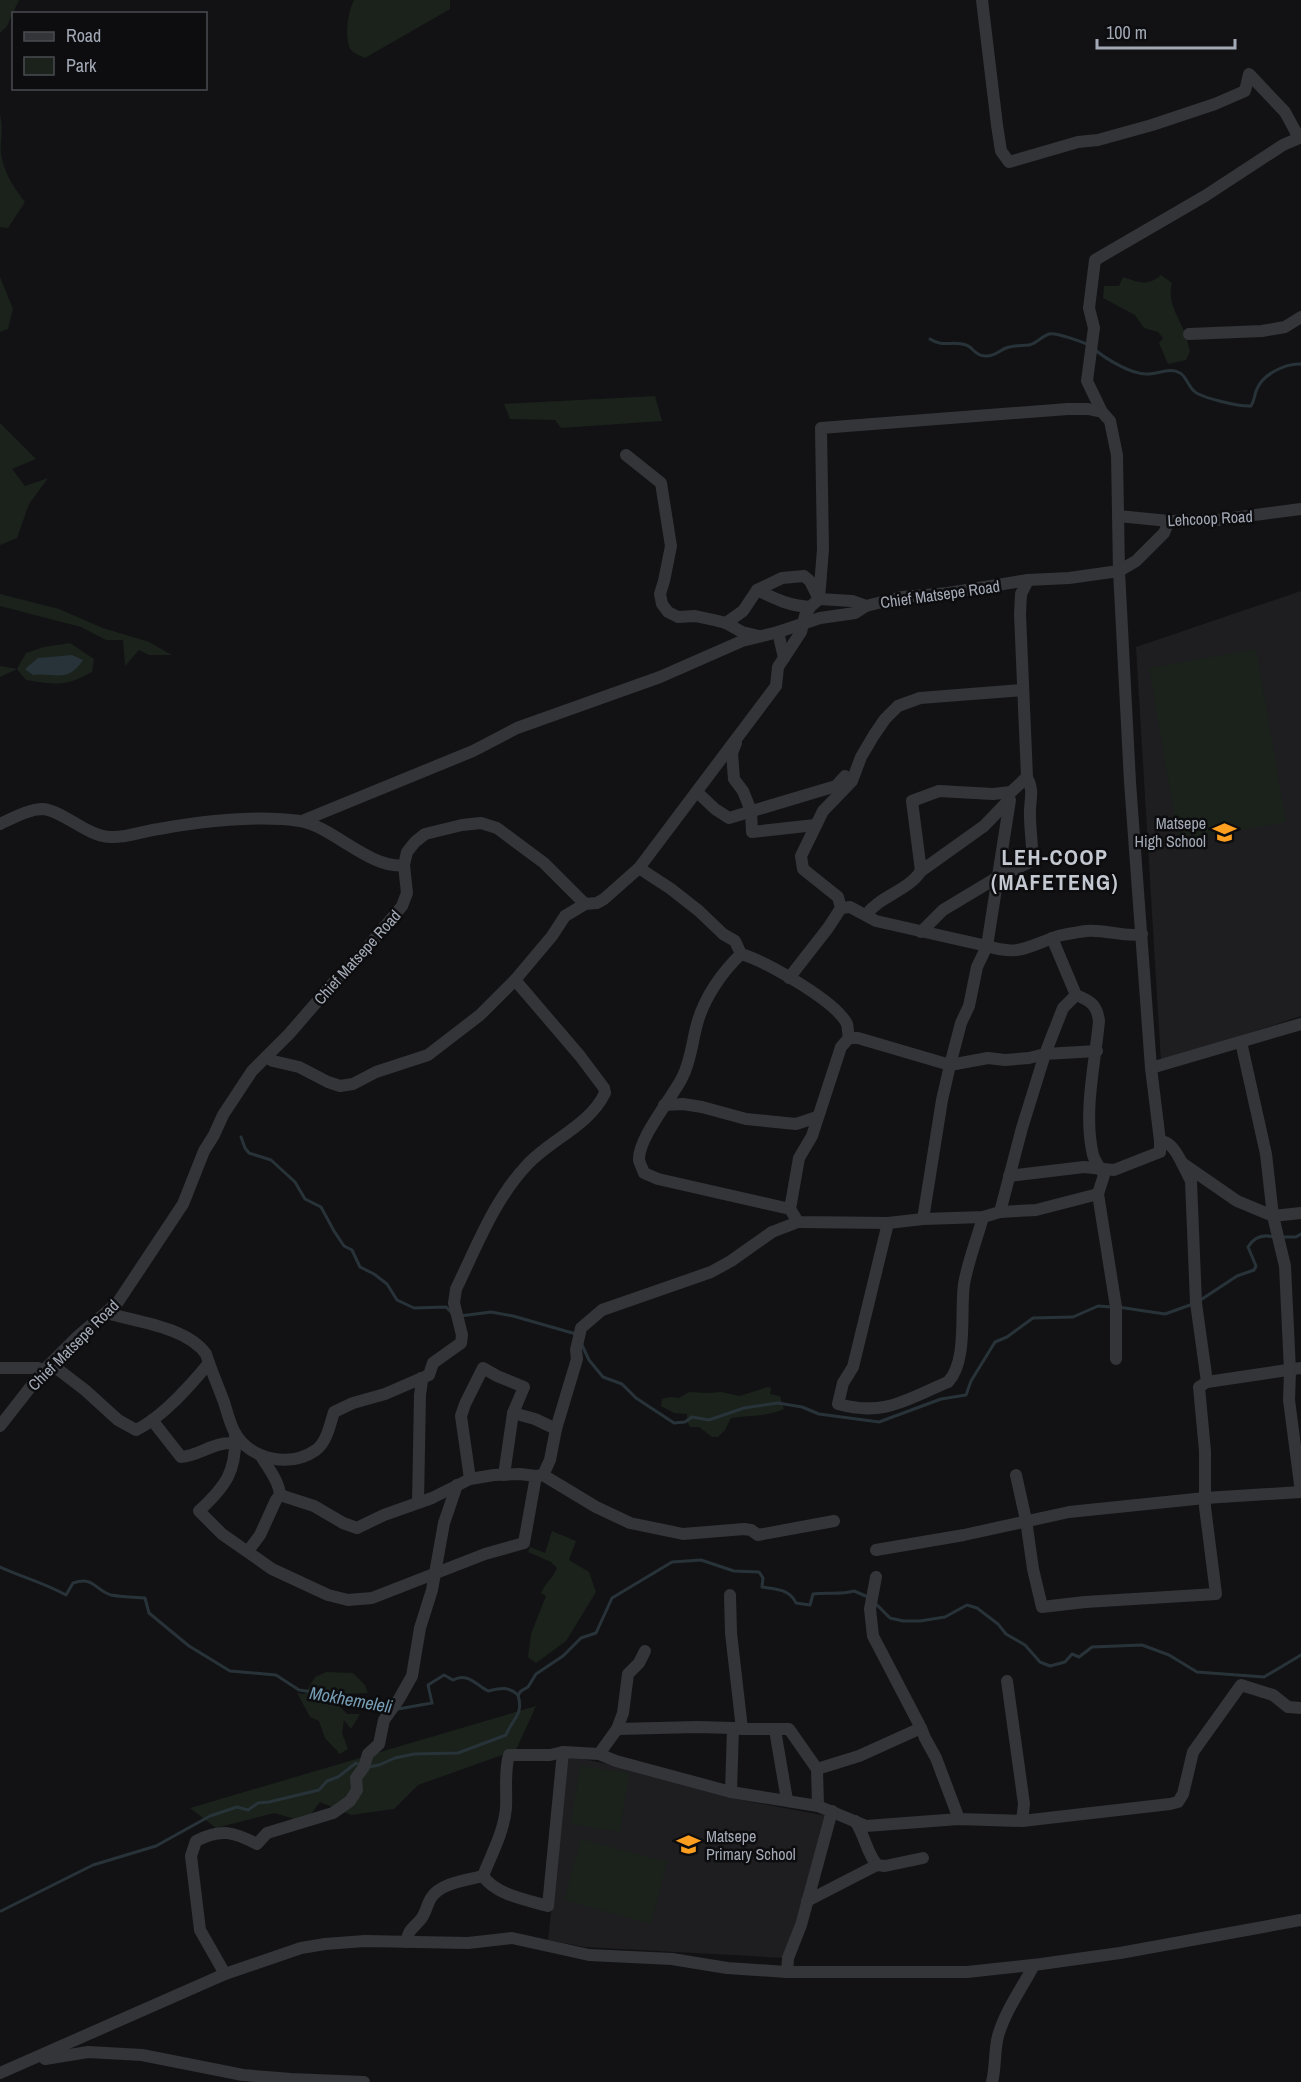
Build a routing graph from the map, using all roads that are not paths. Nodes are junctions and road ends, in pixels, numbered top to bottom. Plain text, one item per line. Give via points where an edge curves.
1 (982, 0) edge
2 (1301, 317) edge
3 (1189, 334) dead end
4 (1102, 412) junction
5 (626, 455) dead end
6 (1301, 509) edge
7 (1118, 516) junction
8 (1169, 521) junction
9 (1119, 571) junction
10 (1028, 580) junction
11 (758, 590) junction
12 (815, 603) junction
13 (866, 606) junction
14 (726, 623) junction
15 (802, 624) junction
16 (778, 633) junction
17 (760, 637) junction
18 (784, 658) junction
19 (1023, 690) junction
20 (737, 736) junction
21 (858, 766) junction
22 (1027, 777) junction
23 (697, 792) junction
24 (1010, 796) junction
25 (751, 812) junction
26 (302, 821) junction
27 (0, 824) edge
28 (815, 825) junction
29 (404, 865) junction
30 (639, 868) junction
31 (921, 871) junction
32 (998, 877) junction
33 (585, 904) junction
34 (841, 908) junction
35 (866, 915) junction
36 (921, 932) junction
37 (1142, 934) junction
38 (1052, 938) junction
39 (987, 946) junction
40 (741, 954) junction
41 (789, 978) junction
42 (515, 980) junction
43 (1076, 995) junction
44 (1301, 1024) edge
45 (849, 1038) junction
46 (1241, 1041) junction
47 (1096, 1051) junction
48 (1045, 1054) junction
49 (266, 1057) junction
50 (950, 1065) junction
51 (1151, 1068) junction
52 (664, 1105) junction
53 (817, 1117) junction
54 (1161, 1141) junction
55 (1182, 1163) junction
56 (1101, 1169) junction
57 (1009, 1176) junction
58 (1098, 1194) junction
59 (790, 1209) junction
60 (1000, 1212) junction
61 (1301, 1213) edge
62 (1274, 1216) junction
63 (983, 1217) junction
64 (923, 1219) junction
65 (798, 1222) junction
66 (888, 1223) junction
67 (107, 1313) junction
68 (1116, 1359) dead end
69 (209, 1363) junction
70 (47, 1367) junction
71 (0, 1368) edge
72 (1295, 1369) edge
73 (421, 1378) junction
74 (1207, 1382) junction
75 (513, 1413) junction
76 (152, 1420) junction
77 (0, 1426) edge
78 (556, 1429) junction
79 (235, 1438) junction
80 (261, 1456) junction
81 (504, 1475) junction
82 (1016, 1475) dead end
83 (539, 1476) junction
84 (470, 1479) junction
85 (457, 1485) junction
86 (1301, 1492) edge
87 (280, 1495) junction
88 (1205, 1498) junction
89 (418, 1502) junction
90 (1026, 1520) junction
91 (834, 1521) dead end
92 (876, 1550) dead end
93 (248, 1551) junction
94 (435, 1574) junction
95 (876, 1577) dead end
96 (730, 1595) dead end
97 (645, 1651) dead end
98 (1007, 1681) dead end
99 (1301, 1708) edge
100 (921, 1728) junction
101 (617, 1729) junction
102 (738, 1729) junction
103 (775, 1730) junction
104 (610, 1740) junction
105 (563, 1752) junction
106 (598, 1754) junction
107 (616, 1761) junction
108 (817, 1769) junction
109 (731, 1792) junction
110 (788, 1800) junction
111 (818, 1806) junction
112 (832, 1811) junction
113 (959, 1819) junction
114 (855, 1821) junction
115 (1022, 1821) junction
116 (923, 1858) dead end
117 (877, 1865) junction
118 (483, 1876) junction
119 (807, 1900) junction
120 (1301, 1920) edge
121 (406, 1942) junction
122 (1034, 1965) junction
123 (787, 1972) junction
124 (225, 1974) junction
125 (41, 2055) junction
126 (0, 2073) edge
127 (993, 2081) edge
128 (364, 2082) edge

1 - 4 street via 1001,152 1009,162 1141,129 1215,104 1245,91 1249,74 1285,111 1299,138 1095,260 1089,308 1094,328 1087,381
2 - 3 street via 1285,327 1262,331
4 - 7 street via 1110,420 1117,455
4 - 12 street via 1068,409 821,428 823,549
5 - 14 street via 661,483 671,546 660,594 662,604 678,617 695,616
6 - 8 street, Lehcoop Road via 1217,520
7 - 8 street, Lehcoop Road
7 - 9 street
8 - 9 street via 1164,533 1136,561
9 - 10 street, Chief Matsepe Road
9 - 37 street
10 - 13 street, Chief Matsepe Road via 902,597
10 - 19 street via 1020,605
11 - 12 street via 794,606
11 - 12 street via 782,578 804,576 810,581
11 - 14 street via 743,611
12 - 13 street via 852,601
12 - 15 street
13 - 15 street, Chief Matsepe Road via 855,613
14 - 17 street
15 - 16 street, Chief Matsepe Road
15 - 18 street
16 - 17 street, Chief Matsepe Road
16 - 18 street
17 - 26 street, Chief Matsepe Road via 517,728 473,751
18 - 20 street via 778,667 776,686
19 - 21 street via 907,701 885,719
19 - 22 street
20 - 23 street
20 - 25 street via 732,753 734,779
21 - 25 street via 836,786
21 - 28 street via 852,781
22 - 24 street
22 - 32 street via 1032,787 1032,861
23 - 25 street via 729,818
23 - 30 street
24 - 31 street via 984,826
24 - 31 street via 939,791 912,801
24 - 32 street
25 - 28 street via 752,832
26 - 27 street via 244,819 111,837 100,836 42,809
26 - 29 street via 367,855 391,865
28 - 34 street via 801,856 803,869 838,897
29 - 33 street via 407,852 426,834 481,823 497,828 544,863
29 - 49 street, Chief Matsepe Road via 407,893 402,906
30 - 33 street via 604,899
30 - 40 street via 735,941
31 - 35 street via 916,880
32 - 36 street via 943,910
32 - 39 street
33 - 42 street via 565,916
34 - 35 street via 850,907
34 - 41 street
35 - 36 street
36 - 39 street
37 - 38 street via 1088,931
37 - 51 street
38 - 39 street via 1029,948 1004,951
38 - 43 street
39 - 50 street via 977,967
40 - 41 street
40 - 52 street via 710,994 697,1023 682,1078
41 - 45 street via 836,1009 847,1024
42 - 49 street via 480,1015 428,1055 352,1084 340,1086
42 - 73 street via 580,1056 605,1093 590,1115 530,1162 498,1202 456,1289 454,1303 461,1343 433,1363 429,1375
43 - 47 street via 1098,1010
43 - 48 street via 1063,1008
44 - 46 street
45 - 50 street
45 - 53 street via 841,1047
46 - 51 street
46 - 62 street via 1266,1154
47 - 48 street
47 - 56 street via 1091,1142
48 - 50 street
48 - 57 street
49 - 67 street, Chief Matsepe Road via 223,1115 183,1204
50 - 64 street
51 - 54 street
52 - 53 street via 702,1107 746,1119 796,1124
52 - 59 street via 639,1160 644,1173
53 - 59 street via 812,1136 799,1158
54 - 55 street via 1175,1150
54 - 56 street via 1160,1152 1114,1170
55 - 62 street via 1237,1201
55 - 74 street via 1191,1180 1196,1303
56 - 57 street via 1084,1167
56 - 58 street via 1104,1175
57 - 60 street
58 - 60 street via 1036,1210
58 - 68 street via 1116,1307
59 - 65 street
60 - 63 street
61 - 62 street
62 - 72 street via 1284,1266
63 - 64 street
63 - 66 street via 965,1282 961,1346 953,1377 886,1408 854,1408 838,1404 843,1383 853,1367
64 - 66 street
65 - 66 street
65 - 78 street via 772,1233 711,1272 602,1310 590,1320 581,1328 577,1359
67 - 69 street via 168,1330 200,1345
67 - 70 street, Chief Matsepe Road
69 - 76 street
69 - 79 street
70 - 71 street
70 - 76 street via 85,1390 118,1420 136,1430
70 - 77 street, Chief Matsepe Road
72 - 74 street
72 - 86 street via 1289,1400
73 - 80 street via 334,1413 318,1449 296,1458 276,1460
73 - 89 street
74 - 88 street via 1199,1387
75 - 78 street
75 - 81 street
75 - 84 street via 524,1387 483,1368 461,1416
76 - 79 street via 181,1457
78 - 83 street via 550,1460
79 - 80 street
79 - 93 street via 234,1462 226,1483 199,1511 222,1534
80 - 87 street
81 - 83 street
81 - 84 street
82 - 90 street
83 - 91 street via 630,1523 683,1534 744,1529 758,1535
83 - 94 street via 524,1543
84 - 85 street
85 - 89 street
85 - 94 street via 444,1523
86 - 88 street
87 - 89 street via 314,1506 357,1528
87 - 93 street
88 - 90 street
88 - 90 street via 1216,1594 1042,1607
90 - 92 street
93 - 94 street via 272,1569 348,1600 372,1598
94 - 124 street via 412,1676 384,1720 379,1744 368,1754 350,1801 333,1814 267,1833 257,1844 231,1832 196,1841 191,1856 200,1930
95 - 100 street via 870,1609 873,1636
96 - 102 street
97 - 101 street via 628,1674
98 - 115 street via 1024,1804
99 - 115 street via 1288,1707 1273,1695 1241,1685 1193,1752 1178,1802
100 - 108 street via 859,1756
100 - 113 street
101 - 102 street
101 - 104 street
102 - 103 street
102 - 109 street
103 - 108 street via 789,1729
103 - 110 street
104 - 106 street
104 - 107 street
105 - 106 street
105 - 118 street via 509,1755 506,1810 493,1857
105 - 118 street via 548,1906 516,1897 488,1884
106 - 107 street
107 - 109 street
108 - 111 street
109 - 110 street
110 - 111 street
111 - 112 street
112 - 114 street
112 - 119 street
113 - 114 street via 866,1826
113 - 115 street
114 - 117 street
116 - 117 street
117 - 119 street
118 - 121 street via 438,1890 422,1918 410,1929
119 - 123 street
120 - 122 street
121 - 123 street via 468,1943 512,1938 589,1955 672,1959
121 - 124 street via 365,1941 301,1948
122 - 123 street via 967,1972
122 - 127 street via 998,2037
124 - 125 street
125 - 126 street
125 - 128 street via 45,2059 88,2052 142,2055 243,2075

